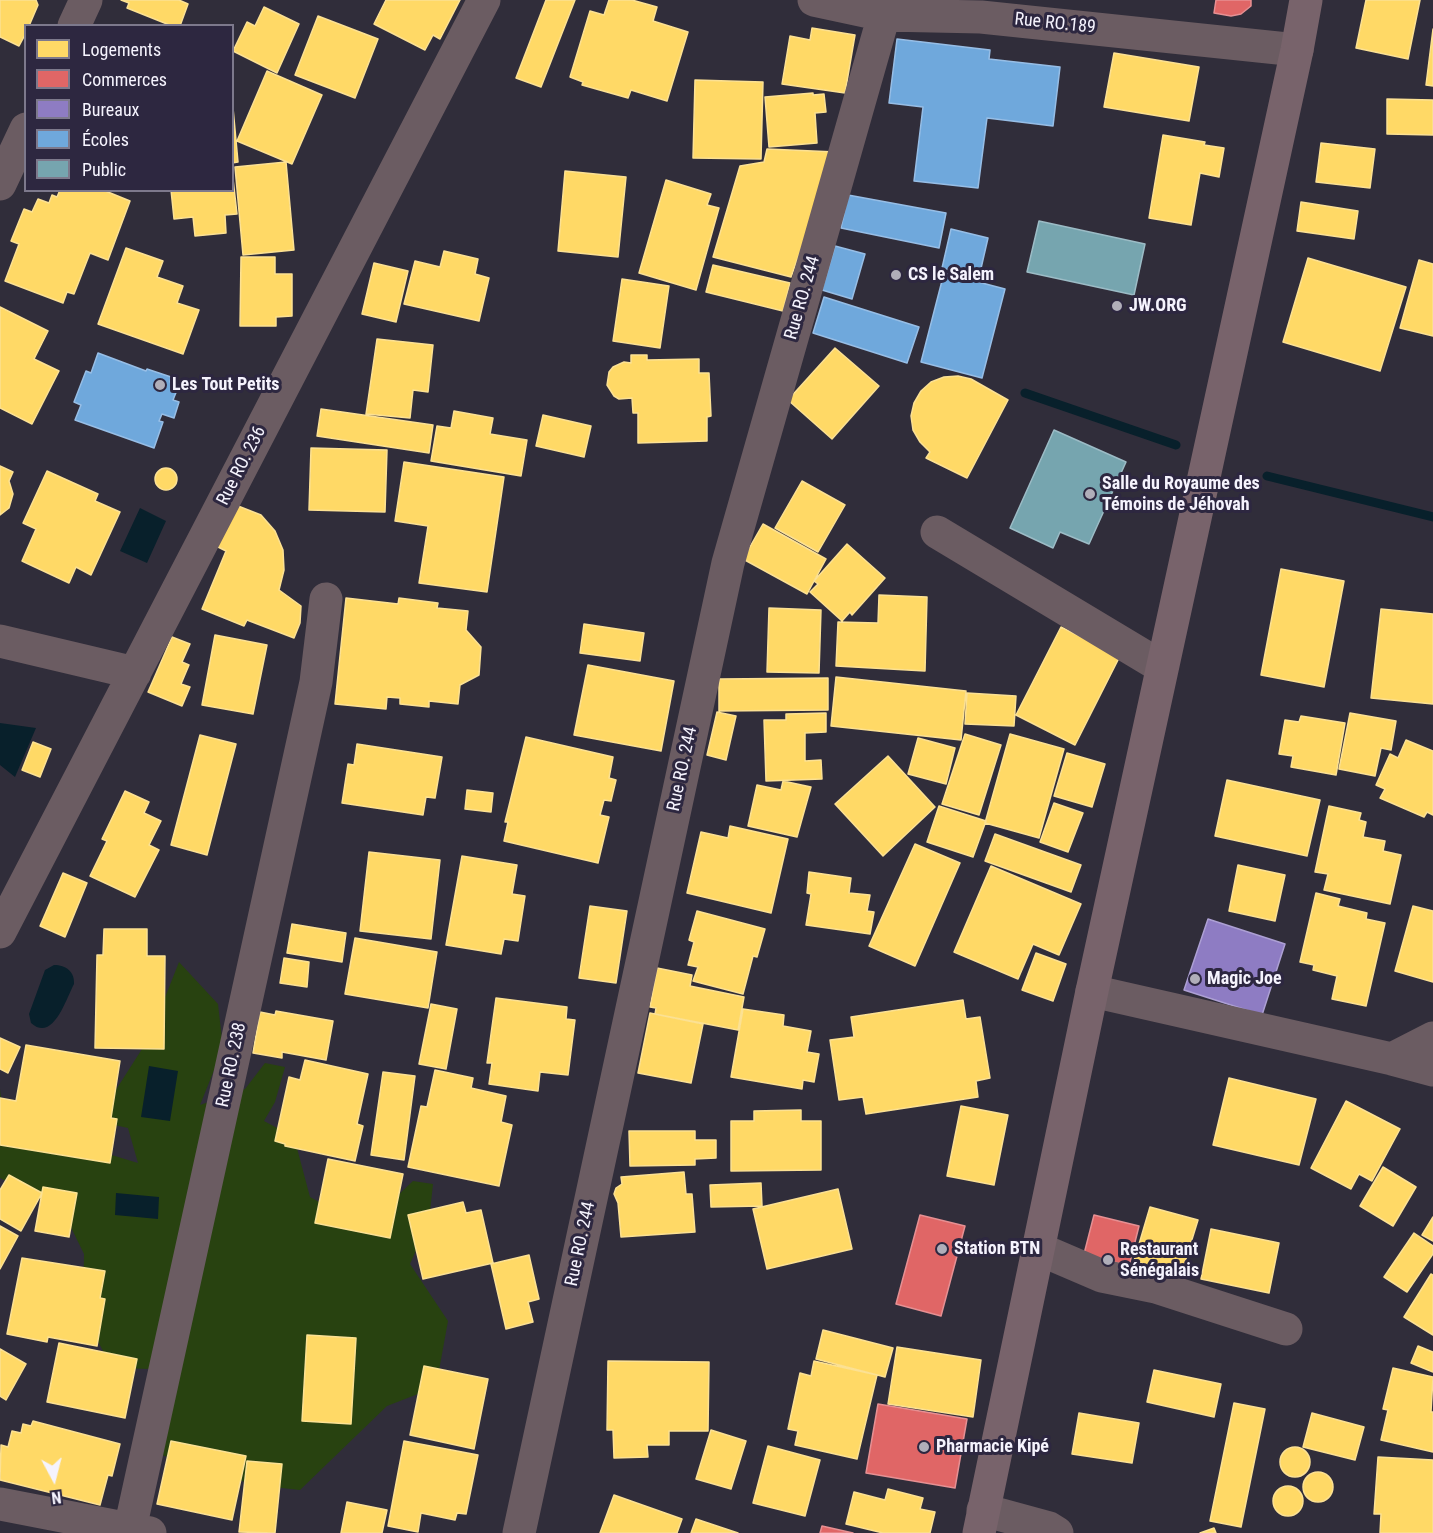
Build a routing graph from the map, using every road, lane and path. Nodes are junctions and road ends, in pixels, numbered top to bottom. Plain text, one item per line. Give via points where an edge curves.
1 (86, 0) edge
2 (484, 0) edge
3 (814, 0) edge
4 (1306, 0) edge
5 (983, 8) edge
6 (884, 15) junction
7 (75, 24) edge
8 (1297, 50) junction
9 (24, 133) edge
10 (0, 184) edge
11 (937, 532) dead end
12 (326, 599) dead end
13 (0, 642) edge
14 (1162, 667) junction
15 (135, 673) junction
16 (0, 932) edge
17 (1092, 992) junction
18 (1433, 1038) edge
19 (1392, 1059) junction
20 (1433, 1070) edge
21 (1039, 1249) junction
22 (1286, 1329) dead end
23 (0, 1504) edge
24 (981, 1521) edge
25 (141, 1531) edge
26 (519, 1533) edge
27 (1057, 1533) edge

1 - 7 street
2 - 15 street, Rue RO. 236
3 - 6 street, Rue RO.189
4 - 8 main road
5 - 6 street, Rue RO.189
5 - 8 street, Rue RO.189
6 - 26 street, Rue RO. 244 via 728,563
8 - 14 main road
9 - 10 street
11 - 14 street
12 - 25 street, Rue RO. 238 via 316,682
13 - 15 street
14 - 17 main road
15 - 16 street, Rue RO. 236
17 - 19 street
17 - 21 main road
18 - 19 street
19 - 20 street
21 - 22 street via 1102,1276 1156,1287
21 - 24 main road
23 - 25 street
24 - 27 street via 1049,1528

